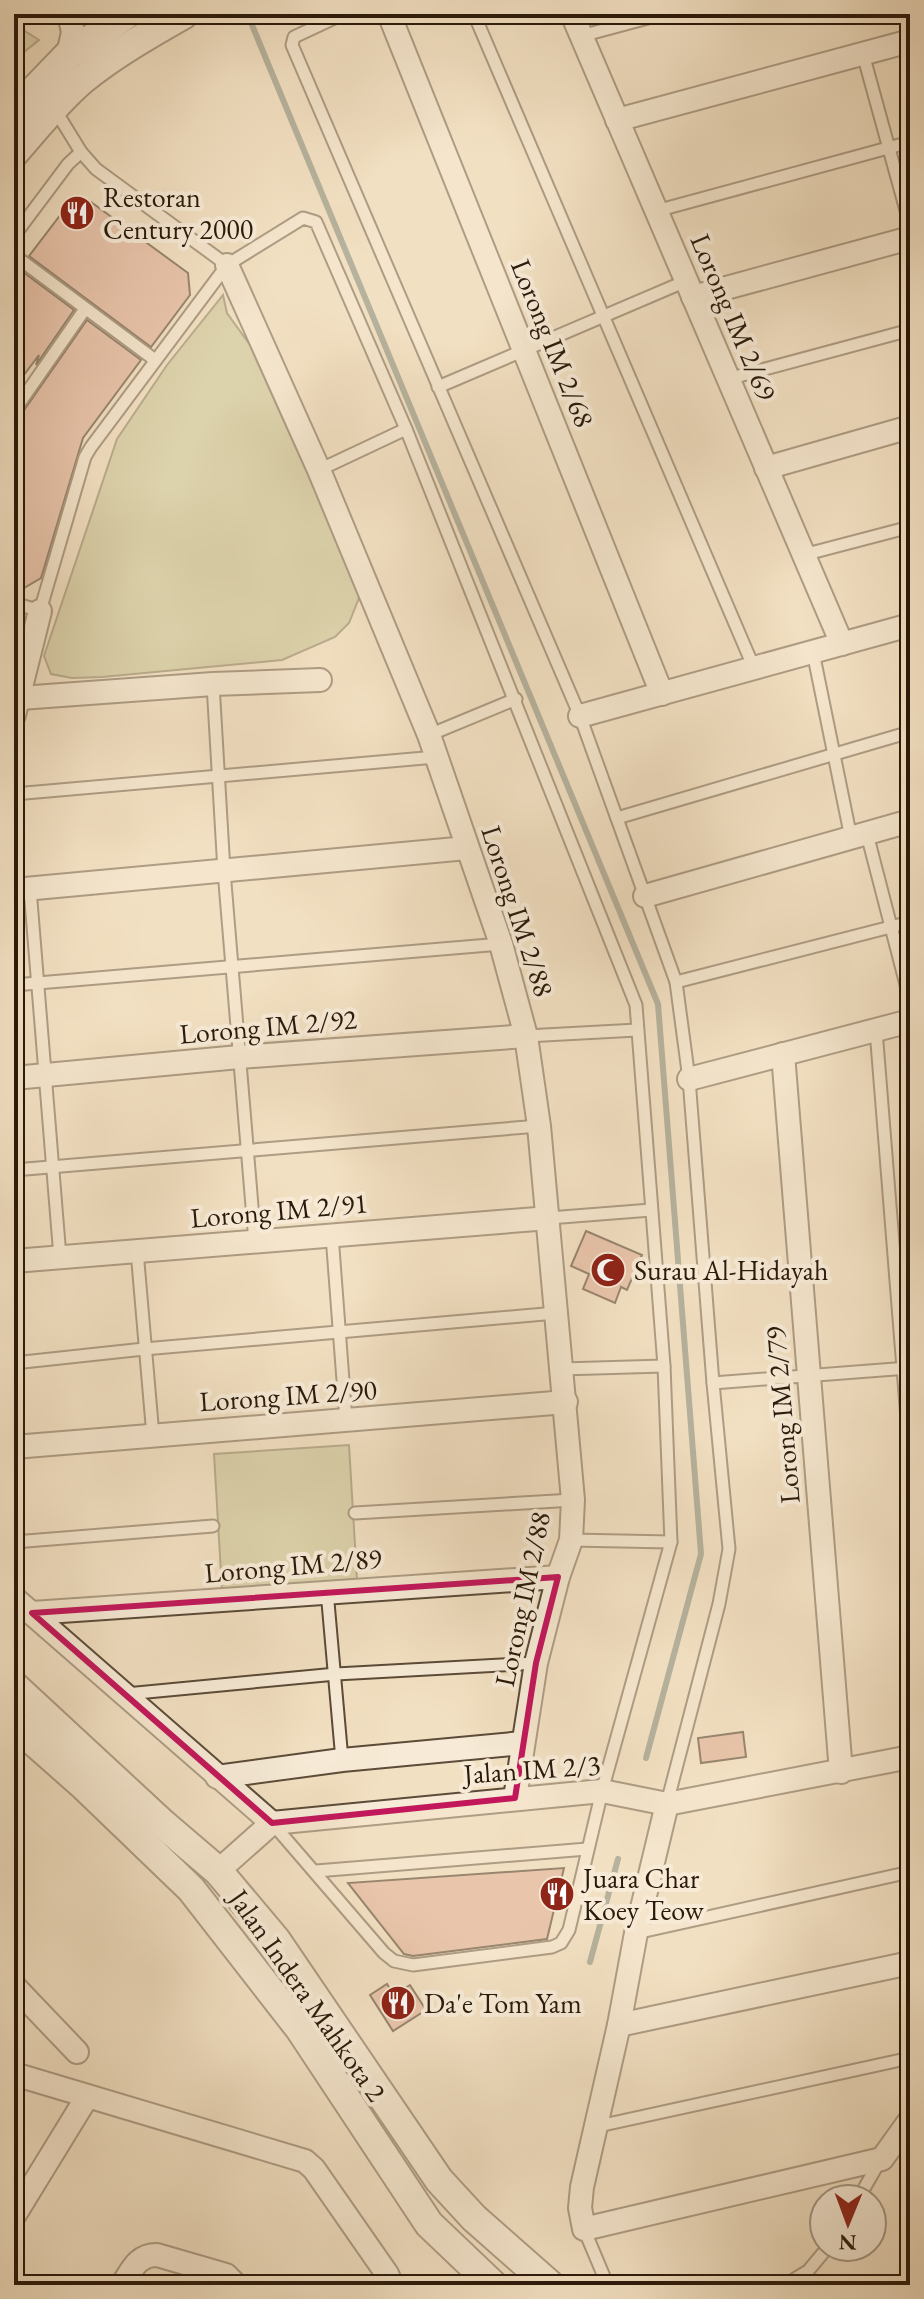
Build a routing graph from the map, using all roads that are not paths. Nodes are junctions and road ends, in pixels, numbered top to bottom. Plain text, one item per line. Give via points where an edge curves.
1 (69, 14) edge
2 (127, 14) edge
3 (184, 14) edge
4 (343, 14) edge
5 (389, 14) edge
6 (474, 14) edge
7 (572, 14) edge
8 (663, 14) edge
9 (581, 36) junction
10 (910, 41) edge
11 (863, 54) junction
12 (68, 55) junction
13 (54, 107) junction
14 (14, 111) edge
15 (617, 120) junction
16 (910, 142) edge
17 (889, 148) junction
18 (81, 152) junction
19 (14, 153) edge
20 (656, 211) junction
21 (910, 225) edge
22 (14, 236) edge
23 (910, 238) edge
24 (14, 255) edge
25 (227, 265) junction
26 (689, 289) junction
27 (85, 309) junction
28 (603, 316) junction
29 (910, 330) edge
30 (524, 350) junction
31 (155, 360) junction
32 (728, 379) junction
33 (438, 387) junction
34 (14, 411) edge
35 (910, 427) edge
36 (406, 429) junction
37 (766, 468) junction
38 (319, 470) junction
39 (910, 527) edge
40 (803, 555) junction
41 (14, 603) edge
42 (40, 611) junction
43 (910, 625) edge
44 (842, 644) junction
45 (813, 652) junction
46 (754, 668) junction
47 (320, 680) dead end
48 (213, 684) junction
49 (662, 694) junction
50 (516, 699) junction
51 (17, 707) edge
52 (580, 716) junction
53 (910, 732) edge
54 (429, 735) junction
55 (834, 754) junction
56 (436, 757) junction
57 (218, 776) junction
58 (14, 794) edge
59 (617, 818) junction
60 (910, 821) edge
61 (859, 836) junction
62 (467, 848) junction
63 (224, 871) junction
64 (22, 890) edge
65 (645, 896) junction
66 (910, 922) edge
67 (891, 927) junction
68 (501, 944) junction
69 (232, 967) junction
70 (676, 982) junction
71 (38, 983) junction
72 (14, 985) edge
73 (910, 1000) edge
74 (910, 1021) edge
75 (637, 1030) junction
76 (876, 1030) junction
77 (526, 1036) junction
78 (783, 1054) junction
79 (239, 1057) junction
80 (45, 1075) junction
81 (14, 1078) edge
82 (689, 1079) junction
83 (539, 1126) junction
84 (247, 1150) junction
85 (53, 1167) junction
86 (14, 1170) edge
87 (651, 1210) junction
88 (549, 1218) junction
89 (332, 1235) junction
90 (255, 1242) junction
91 (137, 1251) junction
92 (60, 1257) junction
93 (14, 1261) edge
94 (557, 1313) junction
95 (340, 1332) junction
96 (144, 1349) junction
97 (14, 1363) edge
98 (664, 1366) junction
99 (906, 1368) edge
100 (562, 1369) junction
101 (809, 1375) junction
102 (713, 1383) junction
103 (566, 1402) junction
104 (346, 1421) junction
105 (153, 1436) junction
106 (14, 1447) edge
107 (910, 1456) edge
108 (573, 1500) junction
109 (355, 1513) dead end
110 (213, 1526) dead end
111 (571, 1540) junction
112 (14, 1542) edge
113 (671, 1542) junction
114 (558, 1577) junction
115 (327, 1591) junction
116 (14, 1598) edge
117 (32, 1613) junction
118 (536, 1663) junction
119 (336, 1674) junction
120 (14, 1686) edge
121 (124, 1694) junction
122 (14, 1724) edge
123 (523, 1743) junction
124 (910, 1757) edge
125 (342, 1760) junction
126 (841, 1772) junction
127 (217, 1777) junction
128 (602, 1791) junction
129 (515, 1798) junction
130 (667, 1804) junction
131 (272, 1823) junction
132 (587, 1849) junction
133 (218, 1871) junction
134 (316, 1871) junction
135 (910, 1872) edge
136 (636, 1933) junction
137 (910, 1963) edge
138 (14, 1986) edge
139 (619, 2025) junction
140 (77, 2052) dead end
141 (910, 2058) edge
142 (14, 2074) edge
143 (87, 2097) junction
144 (910, 2120) edge
145 (593, 2127) junction
146 (882, 2159) junction
147 (868, 2183) edge
148 (14, 2216) edge
149 (582, 2219) junction
150 (815, 2263) edge
151 (481, 2282) edge
152 (122, 2285) edge
153 (236, 2285) edge
154 (392, 2285) edge
155 (550, 2285) edge
156 (612, 2285) edge
157 (785, 2285) edge

1 - 12 street via 73,32
2 - 12 street
3 - 13 street via 136,41
4 - 33 lane via 294,37 292,45
5 - 30 street, Lorong IM 2/68
6 - 28 lane
7 - 9 street, Lorong IM 2/69
8 - 9 lane
9 - 15 street, Lorong IM 2/69
10 - 11 street
11 - 15 street
11 - 17 lane
12 - 14 street
13 - 18 lane, Lorong IM 2/88
13 - 19 street
15 - 20 street, Lorong IM 2/69
16 - 17 lane
17 - 20 lane
17 - 21 lane
18 - 22 lane
18 - 25 lane, Lorong IM 2/88 via 96,169
20 - 26 street, Lorong IM 2/69
23 - 26 street
24 - 27 lane
25 - 31 lane
25 - 36 lane via 303,218 316,222
25 - 38 street, Lorong IM 2/88
26 - 28 lane
26 - 32 street, Lorong IM 2/69
27 - 31 lane
27 - 34 lane
28 - 30 lane
28 - 46 lane
29 - 32 lane
30 - 33 lane
30 - 49 street, Lorong IM 2/68
31 - 42 lane via 85,457
32 - 37 street, Lorong IM 2/69
33 - 52 lane
35 - 37 street
36 - 38 lane
36 - 50 lane
37 - 40 street, Lorong IM 2/69
38 - 54 street, Lorong IM 2/88
39 - 40 lane
40 - 44 street, Lorong IM 2/69
41 - 42 lane
42 - 51 street
43 - 44 street
44 - 45 street
45 - 46 street
45 - 55 lane
46 - 49 street
47 - 48 street
48 - 51 street
48 - 57 lane
49 - 52 street
50 - 54 lane
50 - 75 lane via 636,1005
52 - 59 lane
53 - 55 lane
54 - 56 street, Lorong IM 2/88
55 - 59 lane
55 - 61 lane
56 - 57 lane
56 - 62 street, Lorong IM 2/88
57 - 58 lane
57 - 63 lane
59 - 65 lane
60 - 61 street
61 - 65 street
61 - 67 lane
62 - 63 street
62 - 68 street, Lorong IM 2/88
63 - 64 street
63 - 69 lane
64 - 71 lane
65 - 70 lane
66 - 67 lane
67 - 70 lane
67 - 73 lane
68 - 69 lane
68 - 77 street, Lorong IM 2/88
69 - 71 lane
69 - 79 lane
70 - 82 lane
71 - 72 lane
71 - 80 lane
74 - 76 street
75 - 77 lane
75 - 87 lane
76 - 78 street
76 - 99 lane
77 - 79 street, Lorong IM 2/92
77 - 83 street, Lorong IM 2/88
78 - 82 street
78 - 101 street, Lorong IM 2/79
79 - 80 street, Lorong IM 2/92
79 - 84 lane
80 - 81 street, Lorong IM 2/92
80 - 85 lane
82 - 102 lane
83 - 84 lane
83 - 88 street, Lorong IM 2/88
84 - 85 lane
84 - 90 lane
85 - 86 lane
85 - 92 lane
87 - 88 lane
87 - 98 lane
88 - 89 street, Lorong IM 2/91
88 - 94 street, Lorong IM 2/88
89 - 90 street, Lorong IM 2/91
89 - 95 lane
90 - 91 street, Lorong IM 2/91
91 - 92 street, Lorong IM 2/91
91 - 96 lane
92 - 93 street, Lorong IM 2/91
94 - 95 lane
94 - 100 street, Lorong IM 2/88
95 - 96 lane
95 - 104 lane
96 - 97 lane
96 - 105 lane
98 - 100 lane
98 - 113 lane
99 - 101 lane
99 - 107 lane
100 - 103 street, Lorong IM 2/88
101 - 102 lane
101 - 126 street, Lorong IM 2/79
102 - 130 lane via 727,1570
103 - 104 street, Lorong IM 2/90
103 - 108 street, Lorong IM 2/88
104 - 105 street, Lorong IM 2/90
105 - 106 street, Lorong IM 2/90
108 - 109 lane
108 - 111 street, Lorong IM 2/88
110 - 112 lane
111 - 113 lane
111 - 114 street, Lorong IM 2/88
113 - 128 lane
114 - 115 street, Lorong IM 2/89
114 - 118 street, Lorong IM 2/88
115 - 117 street, Lorong IM 2/89
115 - 119 lane
116 - 117 street
117 - 121 street
118 - 119 lane
118 - 123 street, Lorong IM 2/88
119 - 121 lane
119 - 125 lane
120 - 133 street, Jalan Indera Mahkota 2
121 - 127 street
122 - 151 street, Jalan Indera Mahkota 2 via 191,1889 300,2029 429,2224
123 - 125 street, Jalan IM 2/3
123 - 129 street, Lorong IM 2/88
124 - 126 street, Jalan IM 2/3
125 - 127 street, Jalan IM 2/3
126 - 130 street, Jalan IM 2/3
127 - 131 street
128 - 129 street, Jalan IM 2/3
128 - 130 street, Jalan IM 2/3
128 - 132 lane
129 - 131 street, Jalan IM 2/3
130 - 136 street
131 - 133 street
131 - 134 lane
132 - 134 lane
132 - 134 lane via 569,1930 561,1943 413,1965 384,1953
133 - 155 street, Jalan Indera Mahkota 2 via 276,1940 439,2180
135 - 136 lane
136 - 139 street
137 - 139 street
138 - 140 street
139 - 145 street
141 - 145 lane
142 - 143 street
143 - 148 street
143 - 154 street via 305,2161
144 - 146 street
145 - 149 street
146 - 147 lane
146 - 149 street
149 - 156 lane
150 - 157 lane
152 - 153 street via 139,2259 157,2255 226,2275

